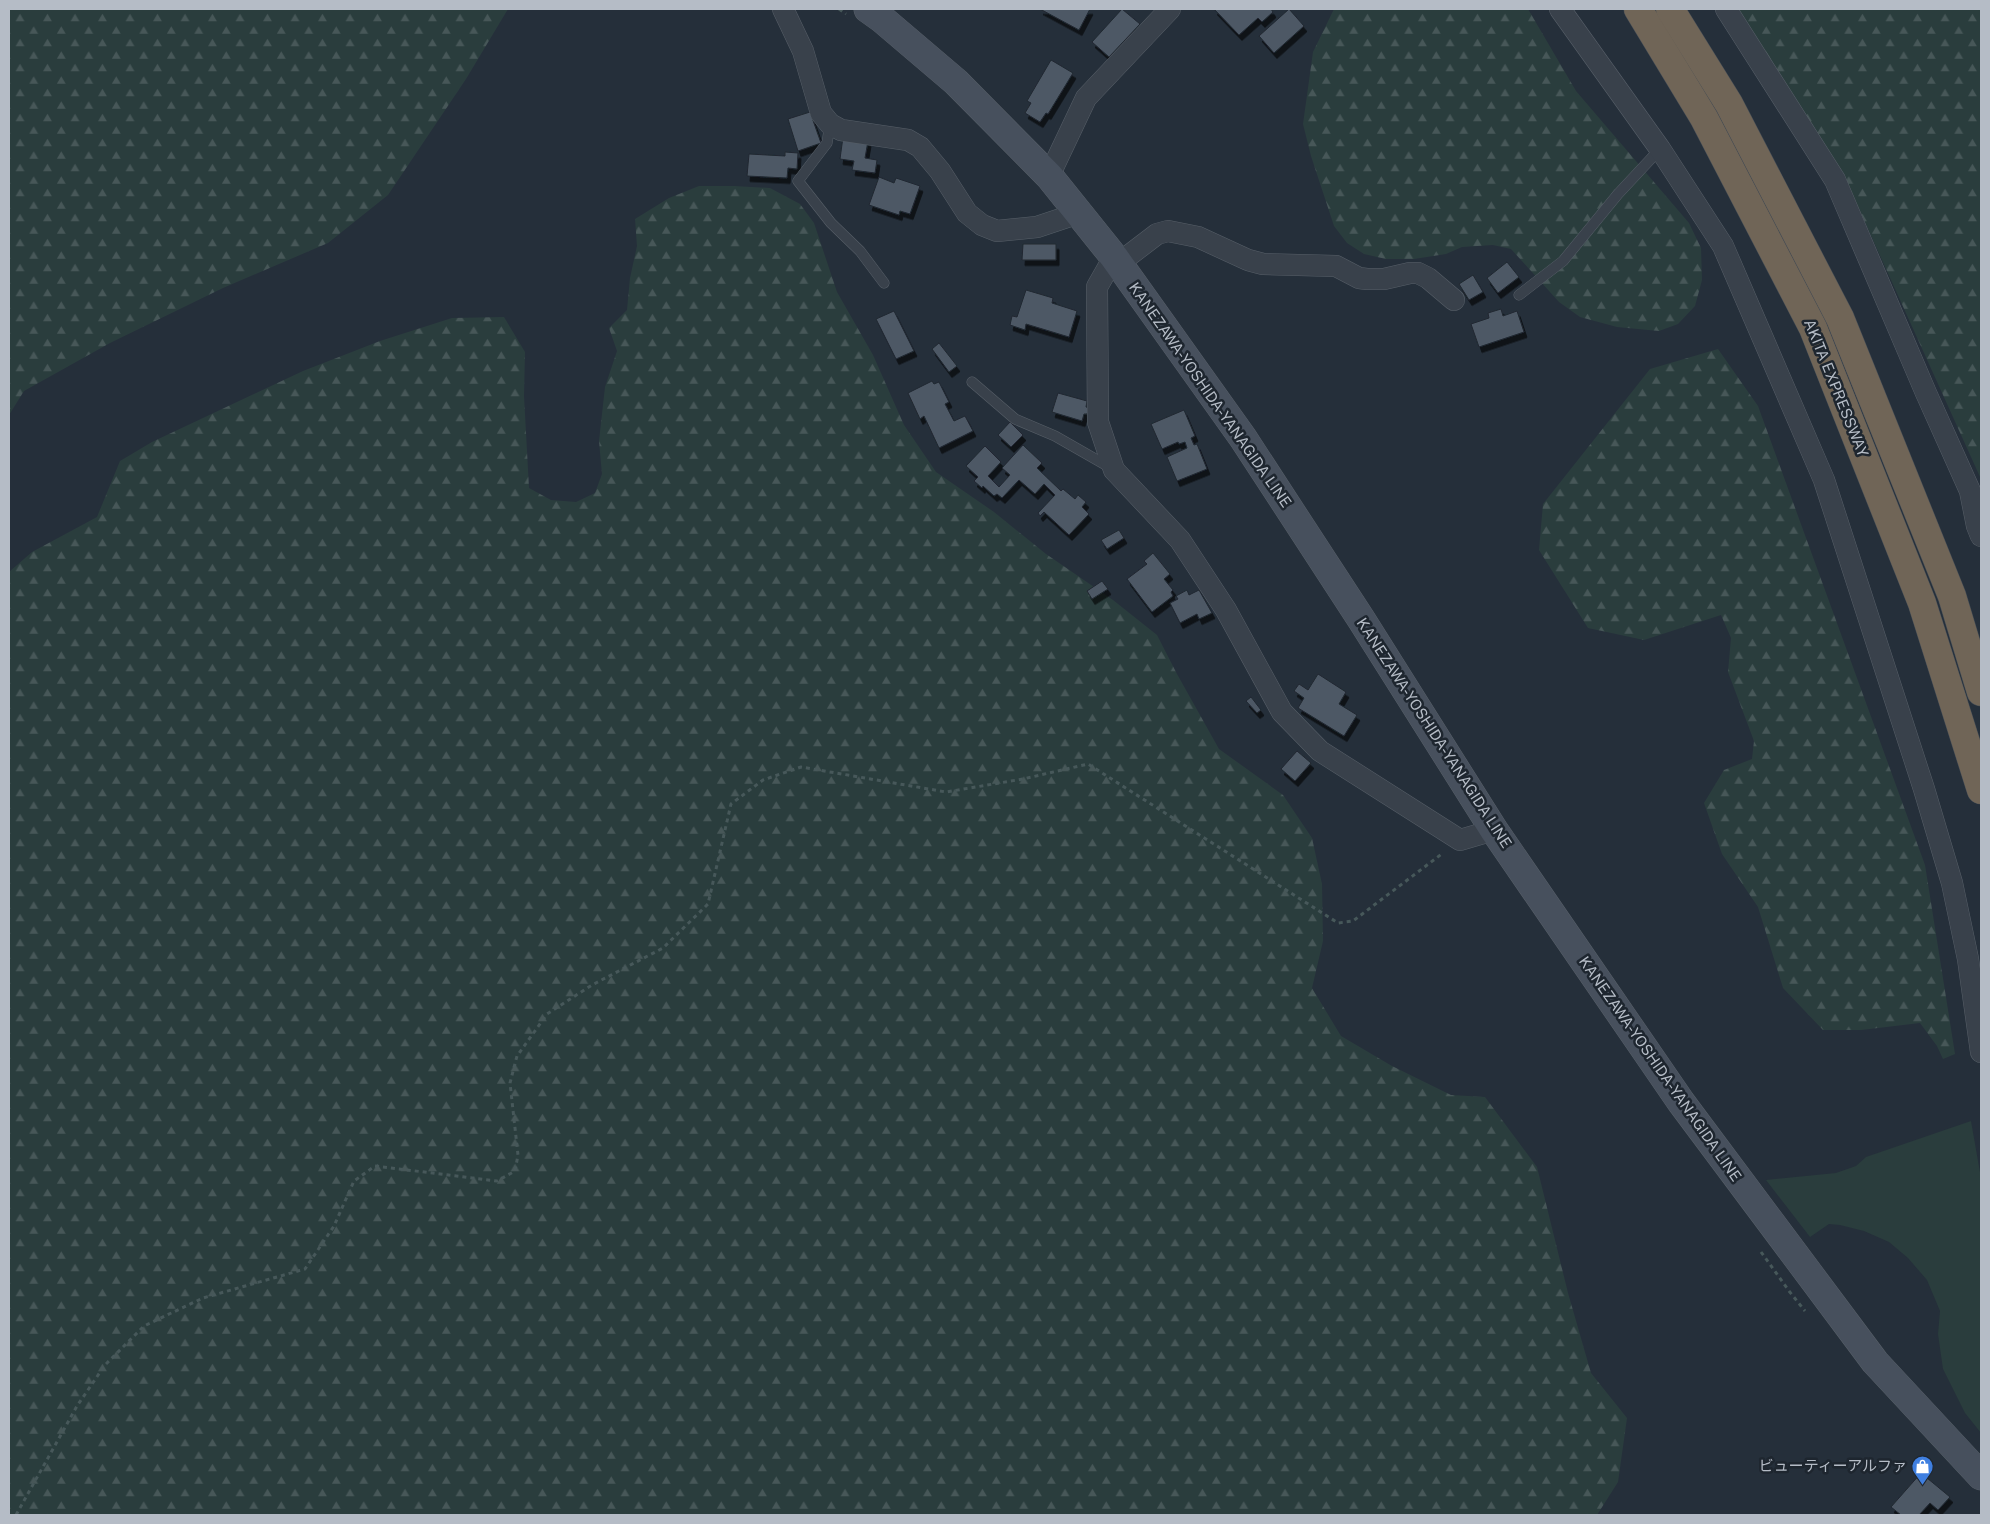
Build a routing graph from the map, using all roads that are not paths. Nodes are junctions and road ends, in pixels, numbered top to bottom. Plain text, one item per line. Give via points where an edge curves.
1 (783, 9) edge
2 (868, 9) edge
3 (1170, 9) edge
4 (1560, 9) edge
5 (1638, 9) edge
6 (1670, 9) edge
7 (1726, 9) edge
8 (830, 124) junction
9 (1660, 149) junction
10 (1049, 176) junction
11 (1079, 213) junction
12 (1117, 260) junction
13 (884, 283) dead end
14 (1520, 294) dead end
15 (1454, 300) dead end
16 (972, 382) dead end
17 (1114, 470) junction
18 (1981, 536) edge
19 (1981, 692) edge
20 (1981, 790) edge
21 (1494, 830) junction
22 (1981, 1052) edge
23 (1981, 1476) edge

1 - 8 street via 803,51 821,113
2 - 10 main road, KANEZAWA-YOSHIDA-YANAGIDA LINE via 956,82
3 - 10 street via 1086,98
4 - 9 street
5 - 20 highway, AKITA EXPRESSWAY via 1704,118 1813,328 1922,603
6 - 19 highway, AKITA EXPRESSWAY via 1729,104 1840,318 1952,596
7 - 18 street via 1835,180 1970,492
8 - 11 street via 841,130 908,140 920,147 967,213 982,225 997,231 1037,227
8 - 13 lane via 827,143 798,181 830,223 860,251
9 - 14 lane via 1563,261
9 - 22 street via 1723,246 1824,480 1952,883 1968,959
10 - 11 main road, KANEZAWA-YOSHIDA-YANAGIDA LINE
11 - 12 main road, KANEZAWA-YOSHIDA-YANAGIDA LINE
12 - 15 street via 1156,234 1168,231 1198,237 1263,264 1336,266 1367,279 1418,273
12 - 17 street via 1097,287 1098,422
12 - 21 main road, KANEZAWA-YOSHIDA-YANAGIDA LINE via 1243,438
16 - 17 lane via 1015,419 1055,436
17 - 21 street via 1180,540 1226,610 1282,712 1320,750 1460,840
21 - 23 main road, KANEZAWA-YOSHIDA-YANAGIDA LINE via 1681,1102 1869,1354

